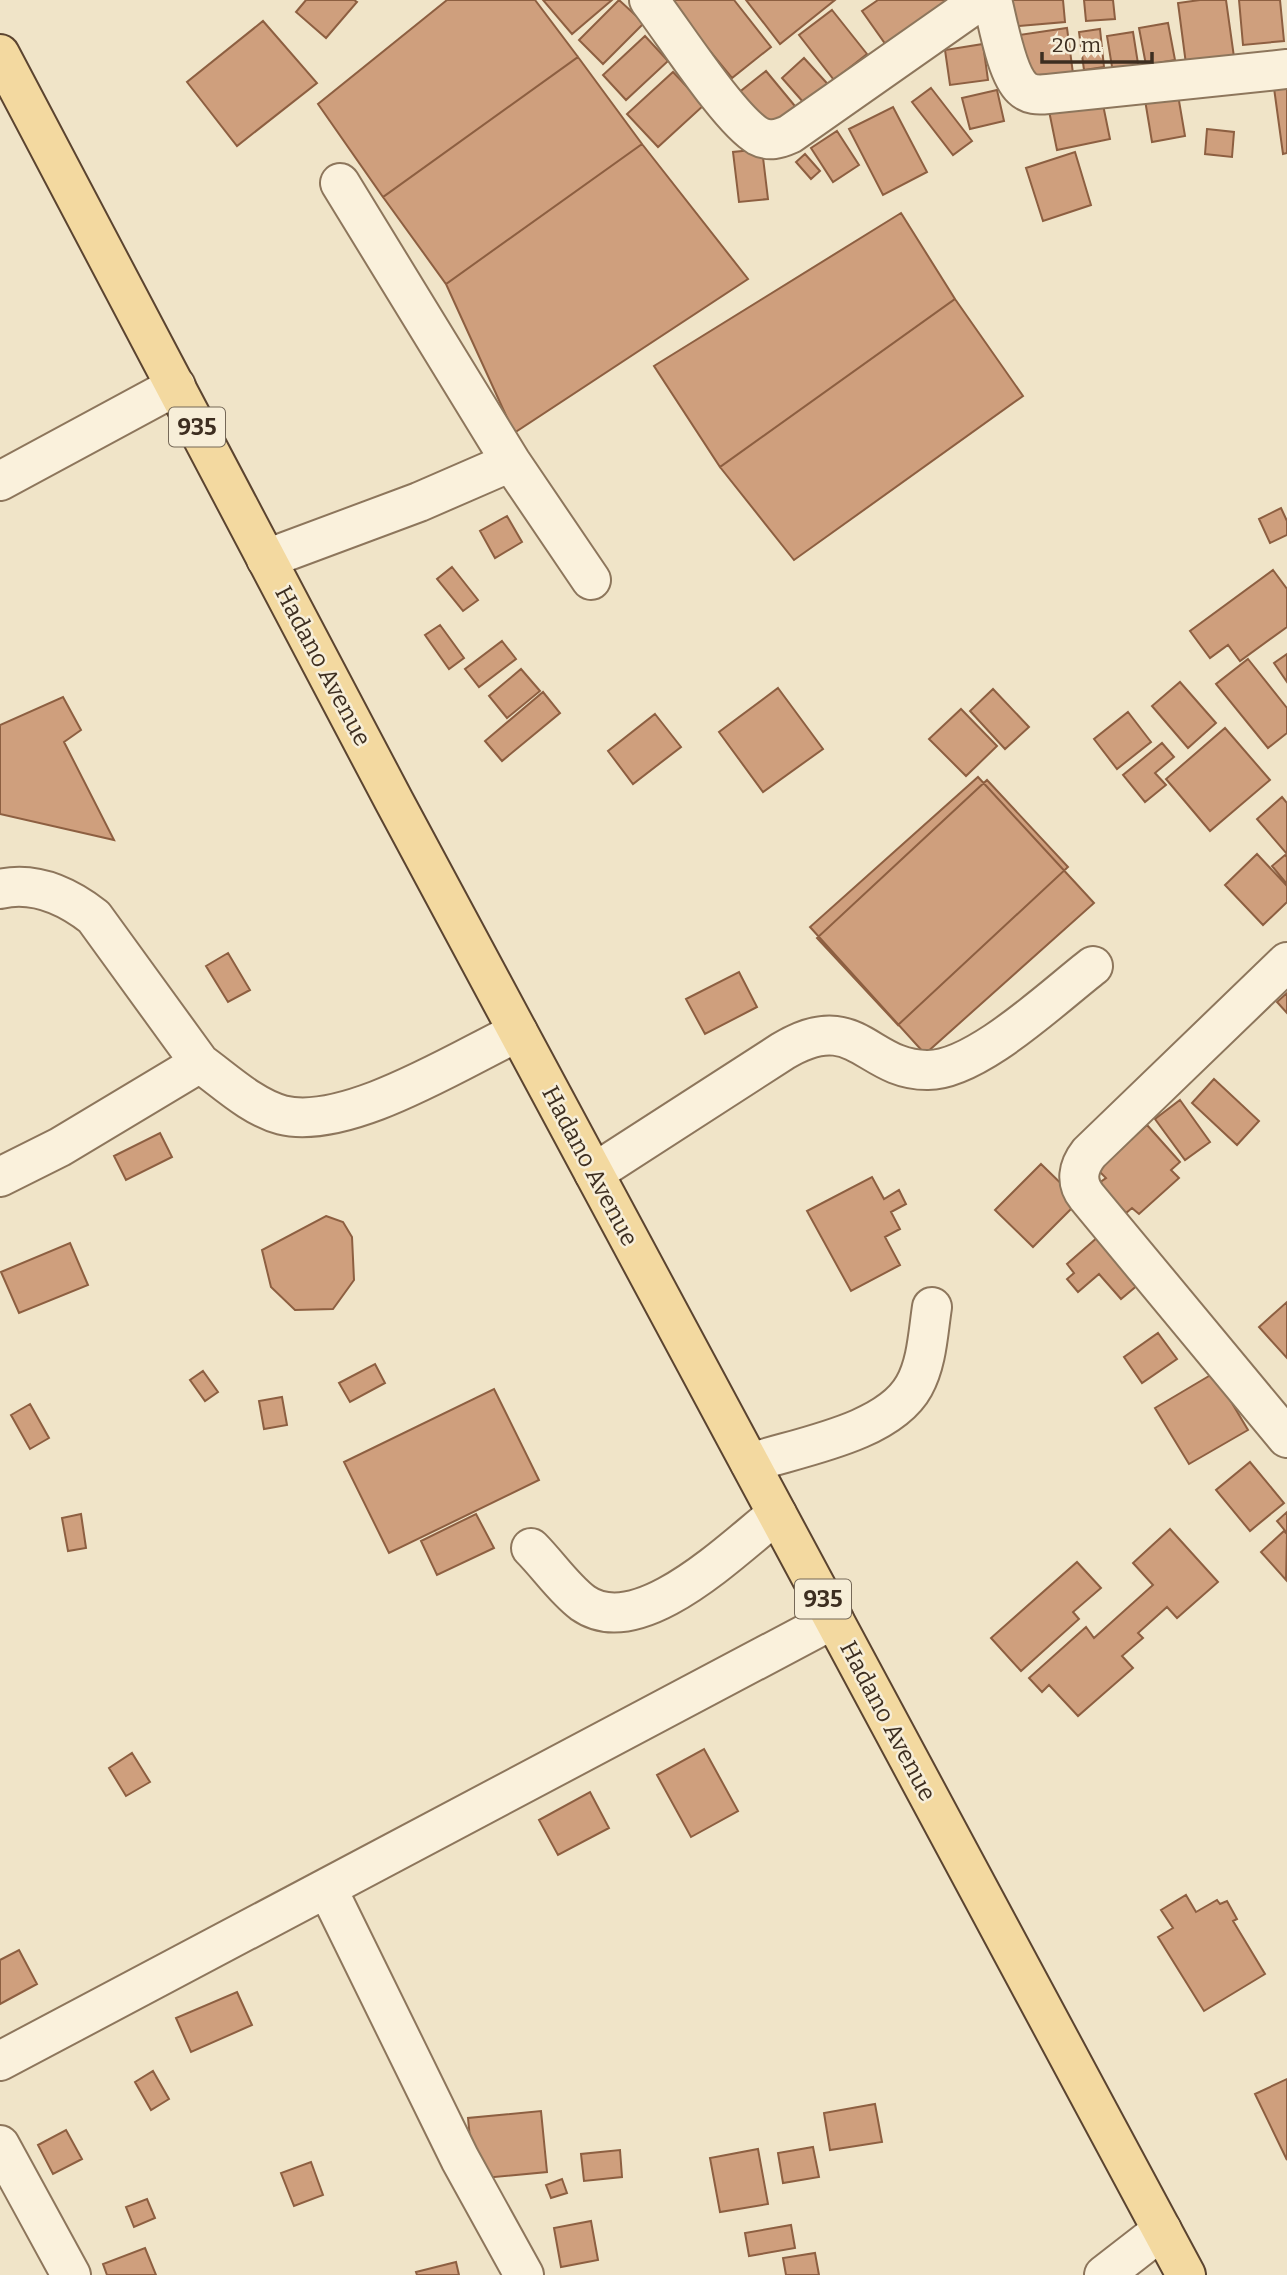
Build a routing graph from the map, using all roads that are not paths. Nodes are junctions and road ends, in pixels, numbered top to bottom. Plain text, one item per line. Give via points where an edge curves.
1 (649, 0) edge
2 (981, 0) edge
3 (992, 0) edge
4 (0, 54) edge
5 (1287, 69) edge
6 (340, 183) dead end
7 (176, 386) junction
8 (511, 462) junction
9 (0, 481) edge
10 (266, 559) junction
11 (591, 580) dead end
12 (0, 889) edge
13 (1287, 962) edge
14 (1093, 966) dead end
15 (518, 1032) junction
16 (200, 1063) junction
17 (594, 1173) junction
18 (0, 1177) edge
19 (932, 1307) dead end
20 (1287, 1437) edge
21 (750, 1463) junction
22 (778, 1514) junction
23 (531, 1548) dead end
24 (834, 1619) junction
25 (327, 1888) junction
26 (0, 2061) edge
27 (0, 2145) edge
28 (1162, 2230) junction
29 (71, 2275) edge
30 (524, 2275) edge
31 (1104, 2275) edge
32 (1186, 2275) edge

1 - 2 street via 737,117 759,136 774,139 790,134
3 - 5 street via 1015,78 1031,93
4 - 7 main road, Hadano Avenue / 935
6 - 8 street
7 - 9 street
7 - 10 main road, Hadano Avenue / 935
8 - 10 street
8 - 11 street
10 - 15 main road, Hadano Avenue / 935
12 - 16 street via 43,890 72,900 94,917
13 - 20 street via 1089,1153 1079,1177 1087,1196
14 - 17 street via 988,1048 946,1068 910,1068 841,1037 812,1036
15 - 16 street via 380,1099 314,1117 282,1115 247,1098
15 - 17 main road, Hadano Avenue / 935
16 - 18 street via 60,1147
17 - 21 main road, Hadano Avenue / 935
19 - 21 street via 922,1367 903,1403 869,1425
21 - 22 main road, Hadano Avenue / 935
22 - 23 street via 671,1595 630,1611 613,1613 583,1602
22 - 24 main road, Hadano Avenue / 935
24 - 25 street
24 - 28 main road, Hadano Avenue / 935
25 - 26 street
25 - 30 street via 460,2159
27 - 29 street
28 - 31 street
28 - 32 main road, Hadano Avenue / 935

